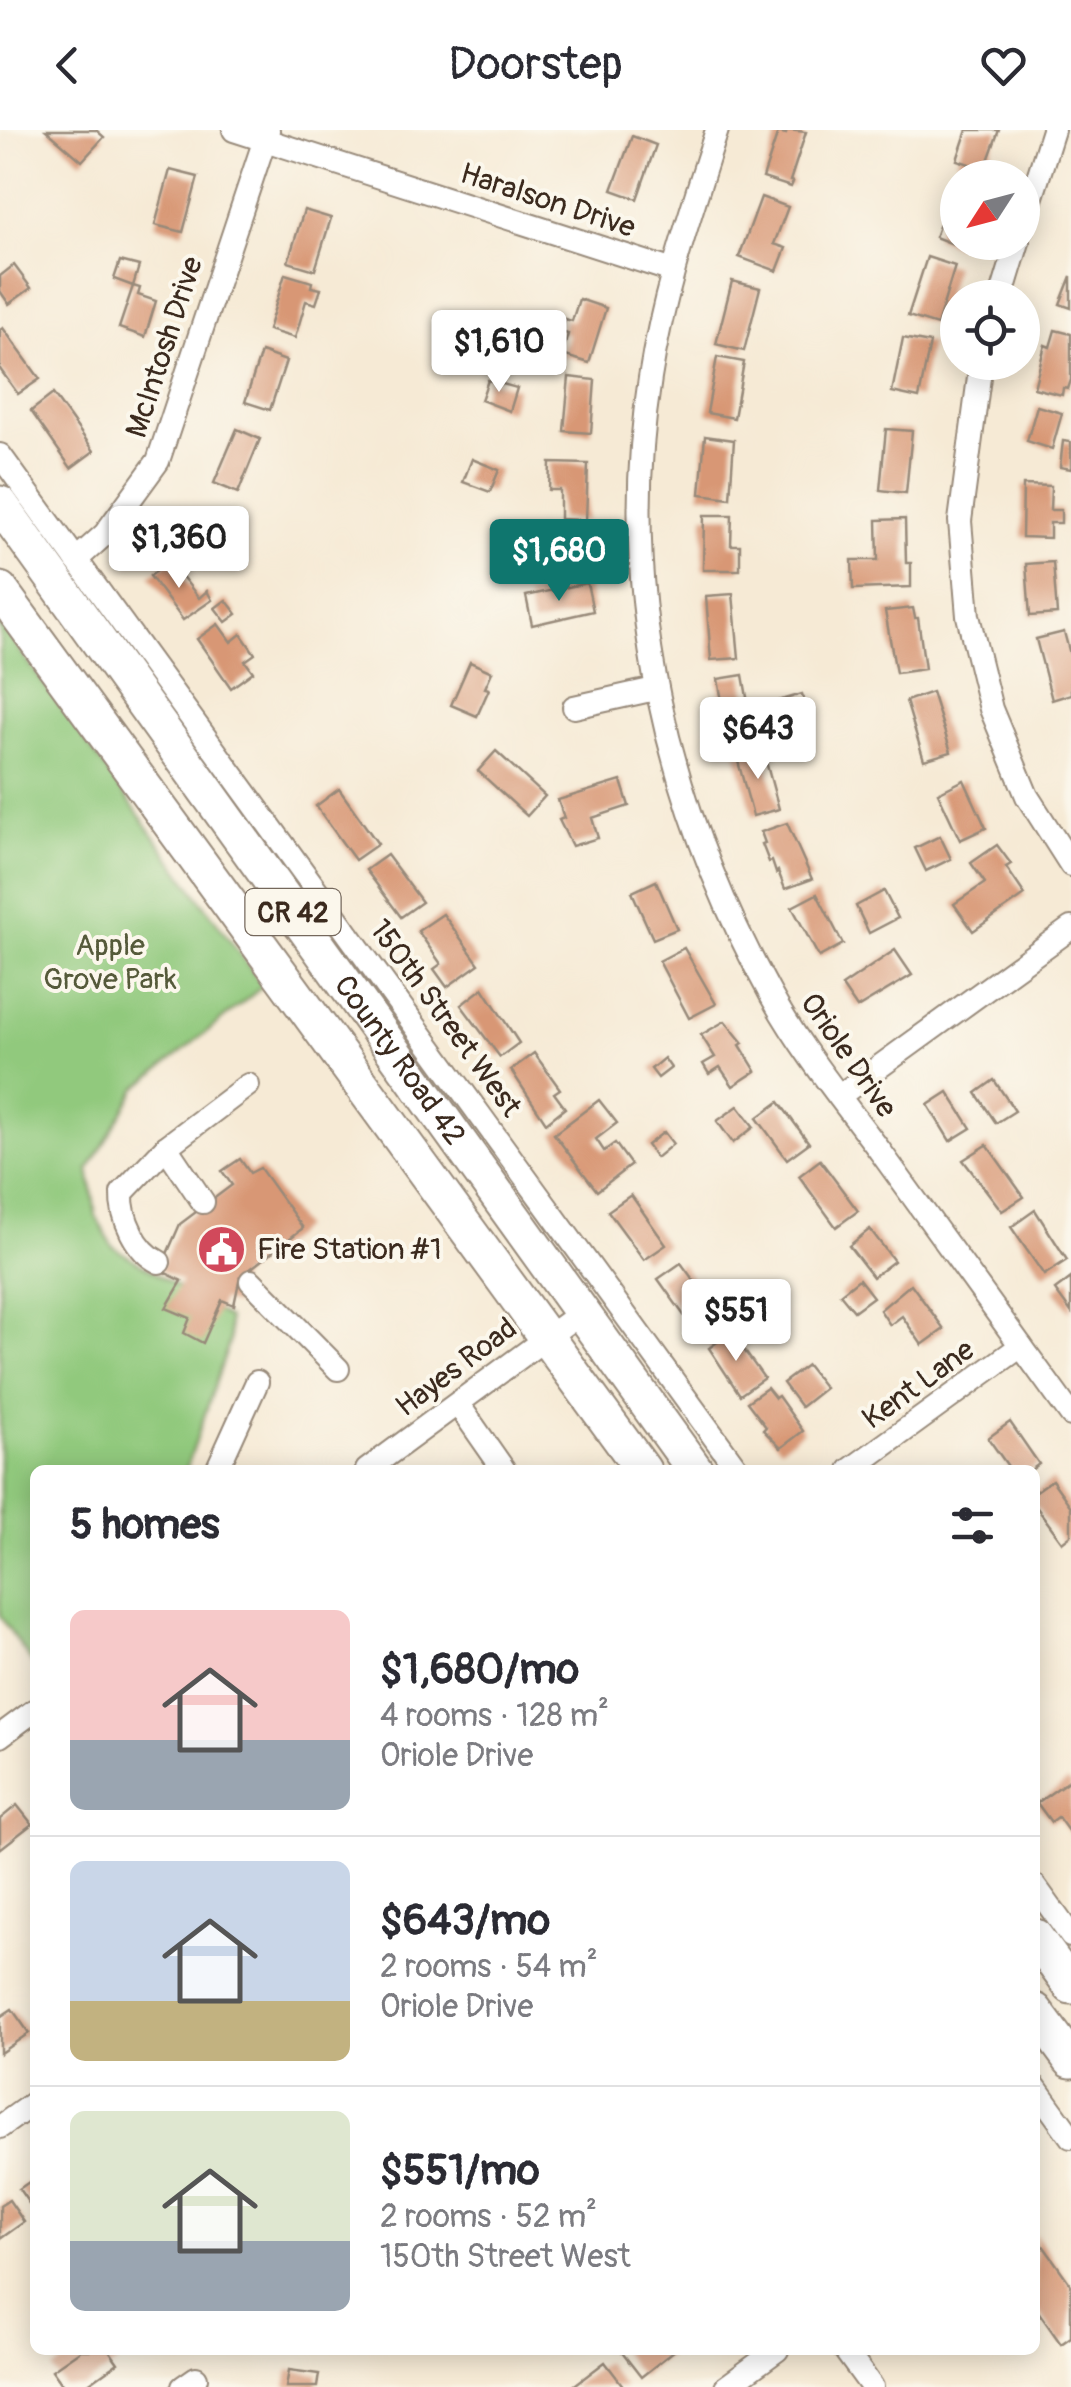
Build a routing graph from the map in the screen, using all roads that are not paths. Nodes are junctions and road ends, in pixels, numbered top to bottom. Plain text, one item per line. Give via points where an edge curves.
1 (234, 130) edge
2 (717, 130) edge
3 (1053, 130) edge
4 (266, 136) edge
5 (1040, 171) edge
6 (673, 271) junction
7 (979, 380) edge
8 (0, 455) edge
9 (0, 504) edge
10 (76, 560) junction
11 (0, 590) edge
12 (655, 689) junction
13 (574, 707) dead end
14 (1071, 864) edge
15 (1071, 928) edge
16 (248, 1085) dead end
17 (839, 1096) junction
18 (166, 1147) junction
19 (204, 1202) dead end
20 (159, 1262) dead end
21 (251, 1281) dead end
22 (580, 1313) junction
23 (546, 1338) junction
24 (1022, 1346) junction
25 (338, 1369) dead end
26 (257, 1382) dead end
27 (458, 1404) junction
28 (1071, 1414) edge
29 (219, 1465) edge
30 (374, 1465) edge
31 (501, 1465) edge
32 (639, 1465) edge
33 (691, 1465) edge
34 (734, 1465) edge
35 (857, 1465) edge
36 (30, 1714) edge
37 (0, 1736) edge
38 (1040, 1893) edge
39 (1071, 1936) edge
40 (1040, 1943) edge
41 (1071, 1986) edge
42 (1040, 2018) edge
43 (1071, 2060) edge
44 (1040, 2093) edge
45 (30, 2106) edge
46 (0, 2128) edge
47 (1071, 2138) edge
48 (770, 2355) edge
49 (849, 2355) edge
50 (726, 2387) edge
51 (872, 2387) edge

1 - 4 street, Haralson Drive
2 - 6 street, Oriole Drive
3 - 5 street
4 - 6 street, Haralson Drive
4 - 10 street, McIntosh Drive via 158,460 105,534
6 - 12 street, Oriole Drive via 650,378 640,474 642,588
7 - 14 street via 960,520 968,616 1005,744 1027,796
8 - 10 street, 150th Street West
9 - 22 highway, County Road 42 / CR 42
10 - 34 street, 150th Street West
11 - 23 highway, County Road 42 / CR 42
12 - 13 street
12 - 17 street, Oriole Drive via 682,794 722,900 774,1000
15 - 17 street
16 - 18 street
17 - 24 street, Oriole Drive
18 - 19 street
18 - 20 street via 122,1193 122,1211 146,1256
21 - 25 street
22 - 23 street, Hayes Road
22 - 33 highway, County Road 42 / CR 42
23 - 27 street, Hayes Road
23 - 32 highway, County Road 42 / CR 42
24 - 28 street, Oriole Drive
24 - 35 street, Kent Lane
26 - 29 street
27 - 30 street, Hayes Road
27 - 31 street
36 - 37 street
38 - 39 street
40 - 41 highway
42 - 43 highway
44 - 47 street
45 - 46 street
48 - 50 street
49 - 51 street

